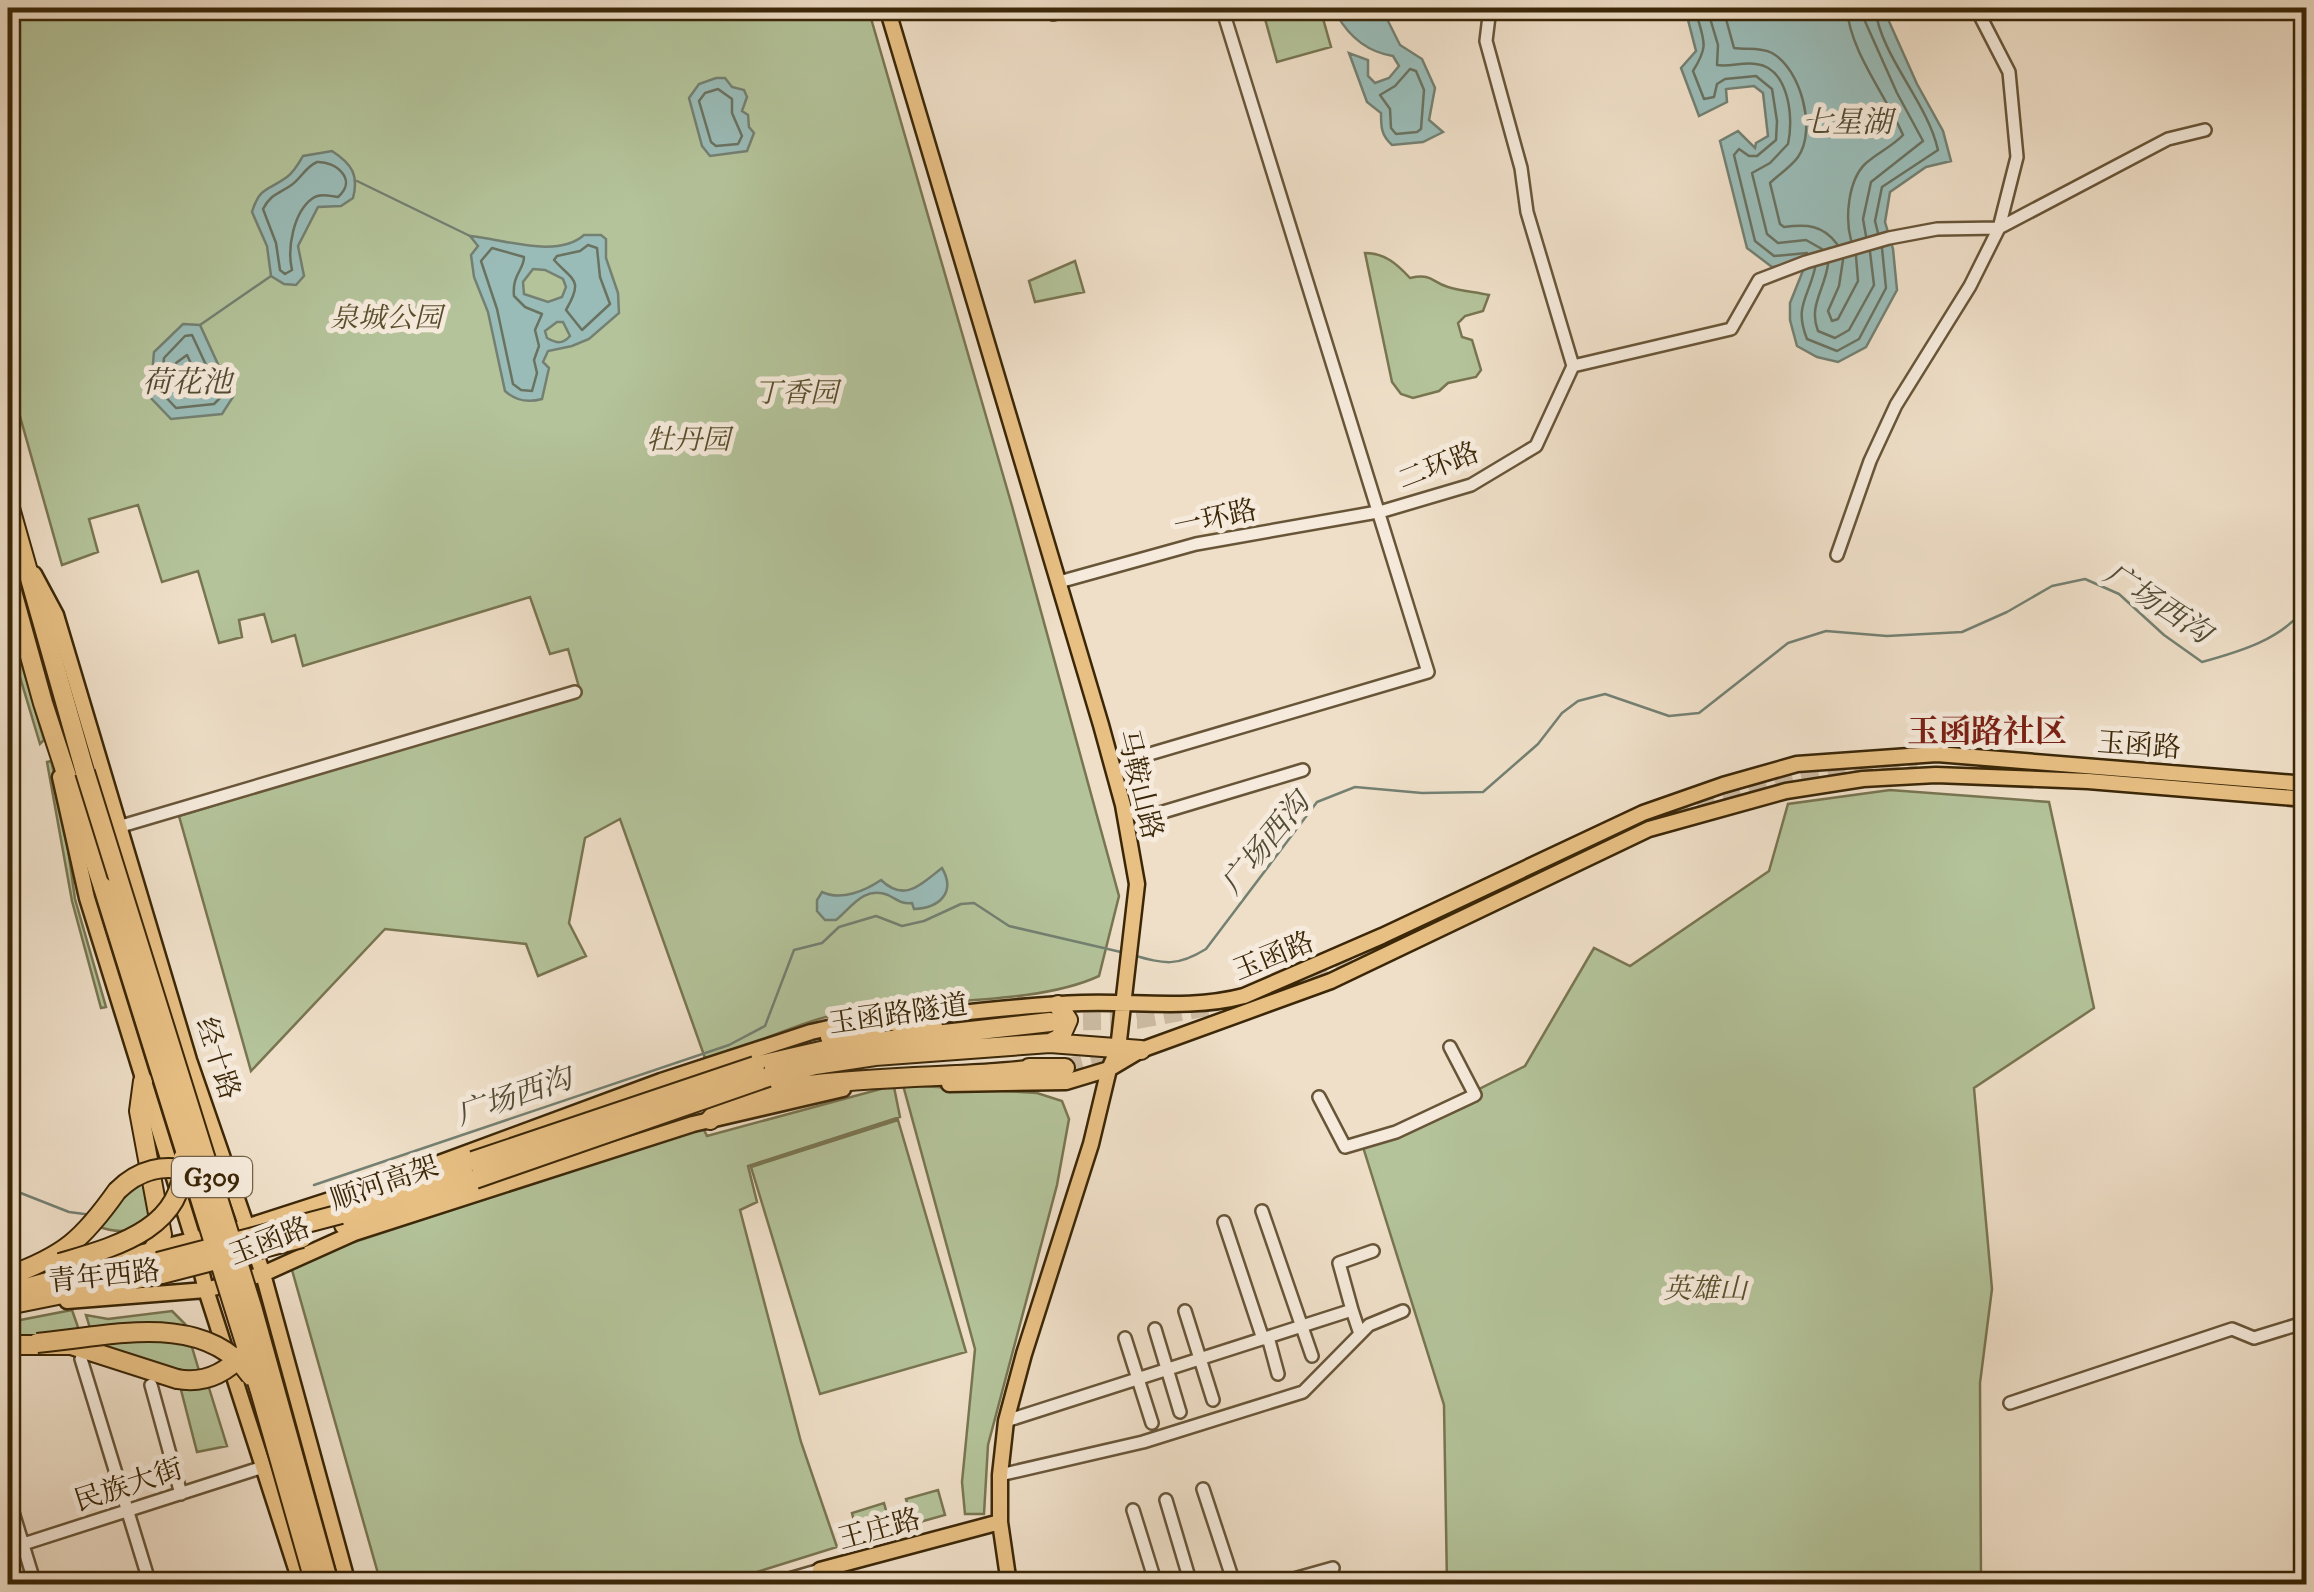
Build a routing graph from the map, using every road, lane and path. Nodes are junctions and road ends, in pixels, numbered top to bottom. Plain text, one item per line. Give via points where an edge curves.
1 (887, 8) edge
2 (1073, 8) edge
3 (1222, 8) edge
4 (1490, 8) edge
5 (1976, 8) edge
6 (1053, 14) dead end
7 (2205, 130) dead end
8 (1999, 228) junction
9 (1573, 366) junction
10 (8, 500) edge
11 (1381, 511) junction
12 (23, 554) junction
13 (1837, 555) dead end
14 (8, 577) edge
15 (1059, 582) junction
16 (575, 692) dead end
17 (43, 703) junction
18 (1303, 770) dead end
19 (2306, 784) edge
20 (2306, 800) edge
21 (118, 827) junction
22 (120, 1004) junction
23 (1058, 1004) junction
24 (1122, 1005) junction
25 (886, 1021) junction
26 (1050, 1022) tunnel mouth
27 (1018, 1025) junction
28 (1050, 1043) junction
29 (1450, 1046) dead end
30 (1118, 1048) junction
31 (1141, 1050) junction
32 (189, 1060) junction
33 (1038, 1068) junction
34 (1065, 1068) tunnel mouth
35 (1109, 1069) junction
36 (762, 1072) junction
37 (143, 1081) junction
38 (1319, 1097) dead end
39 (614, 1099) junction
40 (710, 1120) junction
41 (180, 1133) junction
42 (631, 1145) junction
43 (1262, 1211) dead end
44 (226, 1222) junction
45 (1224, 1222) dead end
46 (246, 1227) junction
47 (194, 1242) junction
48 (154, 1248) junction
49 (1373, 1251) dead end
50 (262, 1274) junction
51 (8, 1283) edge
52 (206, 1290) junction
53 (252, 1307) junction
54 (8, 1309) edge
55 (1352, 1310) junction
56 (1184, 1311) dead end
57 (1403, 1311) dead end
58 (2306, 1322) edge
59 (1302, 1326) junction
60 (1155, 1330) dead end
61 (1360, 1334) junction
62 (1126, 1338) dead end
63 (1265, 1338) junction
64 (37, 1342) junction
65 (8, 1344) edge
66 (1312, 1356) dead end
67 (81, 1359) dead end
68 (1199, 1359) junction
69 (1167, 1369) junction
70 (1278, 1374) dead end
71 (1137, 1379) junction
72 (151, 1384) dead end
73 (260, 1391) junction
74 (1213, 1400) dead end
75 (2010, 1403) dead end
76 (1180, 1412) dead end
77 (1006, 1421) junction
78 (1152, 1423) dead end
79 (304, 1425) junction
80 (254, 1440) junction
81 (263, 1468) junction
82 (1000, 1475) junction
83 (1203, 1490) dead end
84 (181, 1494) junction
85 (8, 1496) edge
86 (1166, 1500) dead end
87 (1133, 1510) dead end
88 (126, 1511) junction
89 (1000, 1522) junction
90 (22, 1544) junction
91 (8, 1549) edge
92 (1333, 1568) dead end
93 (822, 1577) edge
94 (1232, 1577) dead end
95 (35, 1584) edge
96 (150, 1584) edge
97 (301, 1584) edge
98 (315, 1584) edge
99 (329, 1584) edge
100 (348, 1584) edge
101 (772, 1584) edge
102 (1009, 1584) edge
103 (1156, 1584) edge
104 (1191, 1584) edge
105 (1282, 1584) edge

1 - 15 main road, 马鞍山路
2 - 6 street
3 - 11 street
4 - 9 street via 1486,40
5 - 8 street via 2009,72 2017,157
7 - 8 street via 2168,140
8 - 9 street via 1936,229 1806,262 1760,280 1732,329
8 - 13 street via 1896,406
9 - 11 street, 二环路 via 1536,446 1471,485
10 - 12 highway, 经十路 / G309
11 - 15 street, 一环路 via 1196,544
11 - 18 street via 1428,672 1136,758 1153,815
12 - 21 main road, 经十路 via 56,615
12 - 44 highway, 经十路 / G309, bridge via 119,888
14 - 17 highway, G309
15 - 24 main road, 马鞍山路 via 1123,805 1137,884
16 - 21 street
17 - 22 main road via 86,898
17 - 41 highway, G309, bridge
19 - 24 main road, 玉函路 via 1937,754 1797,764 1643,813 1244,996
20 - 31 main road, 玉函路 via 1936,774 1786,791 1650,830 1331,981
21 - 32 main road, 经十路
22 - 32 main road via 129,1012 162,1116 170,1120 195,1104
22 - 37 main road
23 - 24 main road, 玉函路
23 - 25 main road, 玉函路
23 - 28 highway via 1068,1020
24 - 30 main road, 马鞍山路
25 - 27 highway
25 - 36 highway via 768,1055
25 - 39 main road, 玉函路 via 810,1032
26 - 27 highway, 玉函路隧道
27 - 36 highway, 玉函路隧道 via 847,1045
28 - 30 highway
28 - 36 highway
29 - 38 street via 1475,1095 1396,1132 1345,1148
30 - 31 highway
30 - 35 main road, 马鞍山路
31 - 35 main road, 玉函路
32 - 46 main road, 经十路
33 - 34 highway, 玉函路隧道
33 - 36 highway, 玉函路隧道
33 - 40 highway via 766,1093 718,1110
35 - 40 main road, 玉函路 via 1066,1082 858,1086
35 - 77 main road, 马鞍山路
36 - 51 highway, 顺河高架, bridge via 473,1161 341,1214 198,1254
36 - 54 highway, 顺河高架, bridge via 344,1225 198,1267
37 - 47 main road
37 - 48 highway via 140,1111 162,1235
39 - 42 main road
39 - 46 main road, 玉函路
40 - 42 main road, 玉函路
41 - 51 highway, bridge via 180,1186 149,1228 122,1244
41 - 73 highway, G309, bridge
42 - 50 main road, 玉函路 via 354,1233
43 - 59 street
44 - 51 highway, bridge via 216,1194 199,1175 150,1170 124,1184 81,1238
44 - 53 highway, 经十路 / G309, bridge
45 - 63 street
46 - 47 main road, 玉函路
46 - 50 main road, 经十路
47 - 48 main road, 青年西路
47 - 52 main road
48 - 51 main road, 青年西路
49 - 55 street via 1339,1263
50 - 52 main road, 玉函路
50 - 79 main road, 经十路
52 - 54 main road, 青年西路
52 - 80 main road
53 - 64 highway, bridge via 246,1350 229,1368 198,1380 72,1345
53 - 99 highway, 经十路 / G309, bridge
55 - 59 street
55 - 61 street
56 - 68 street
57 - 61 street
58 - 75 street via 2254,1338 2232,1329
59 - 63 street
59 - 66 street
60 - 69 street
61 - 82 street via 1304,1392 1143,1442
62 - 71 street
63 - 68 street
63 - 70 street
64 - 65 highway
64 - 73 highway, bridge via 159,1332 199,1336 233,1355
67 - 88 street
68 - 69 street
68 - 74 street
69 - 71 street
69 - 76 street
71 - 77 street
71 - 78 street
72 - 84 street
73 - 98 highway, G309, bridge
77 - 82 main road, 马鞍山路
79 - 80 main road via 288,1402 274,1399 259,1413
79 - 100 main road, 经十路
80 - 81 main road
81 - 84 street, 民族大街
81 - 97 main road
82 - 89 main road, 马鞍山路
83 - 94 street
84 - 88 street, 民族大街
85 - 90 street
86 - 104 street
87 - 103 street
88 - 90 street, 民族大街
88 - 96 street
89 - 93 main road, 王庄路
89 - 102 main road, 马鞍山路
90 - 91 street, 民族大街
90 - 95 street
92 - 105 street
93 - 101 street, 王庄路

